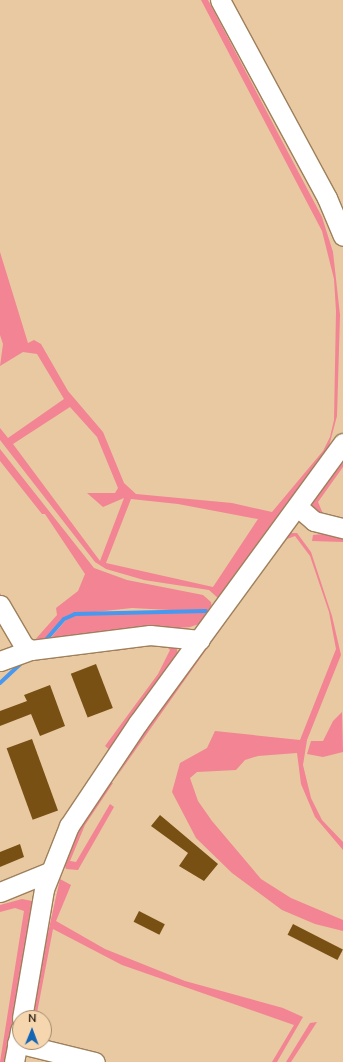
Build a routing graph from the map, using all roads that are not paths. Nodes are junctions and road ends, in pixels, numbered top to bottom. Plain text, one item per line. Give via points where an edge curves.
1 (220, 0) edge
2 (343, 236) edge
3 (343, 443) edge
4 (299, 508) junction
5 (343, 528) edge
6 (0, 605) edge
7 (200, 640) junction
8 (31, 650) junction
9 (0, 661) edge
10 (49, 872) junction
11 (0, 892) edge
12 (23, 1010) edge
13 (52, 1047) edge
14 (16, 1050) edge
15 (14, 1062) edge
16 (95, 1062) edge

1 - 2 street via 327,198
3 - 4 street
4 - 5 street via 314,521
4 - 7 street
6 - 8 street via 24,646
7 - 8 street via 150,635
7 - 10 street via 80,806
8 - 9 street
10 - 11 street
10 - 12 street
13 - 16 street
14 - 15 street

